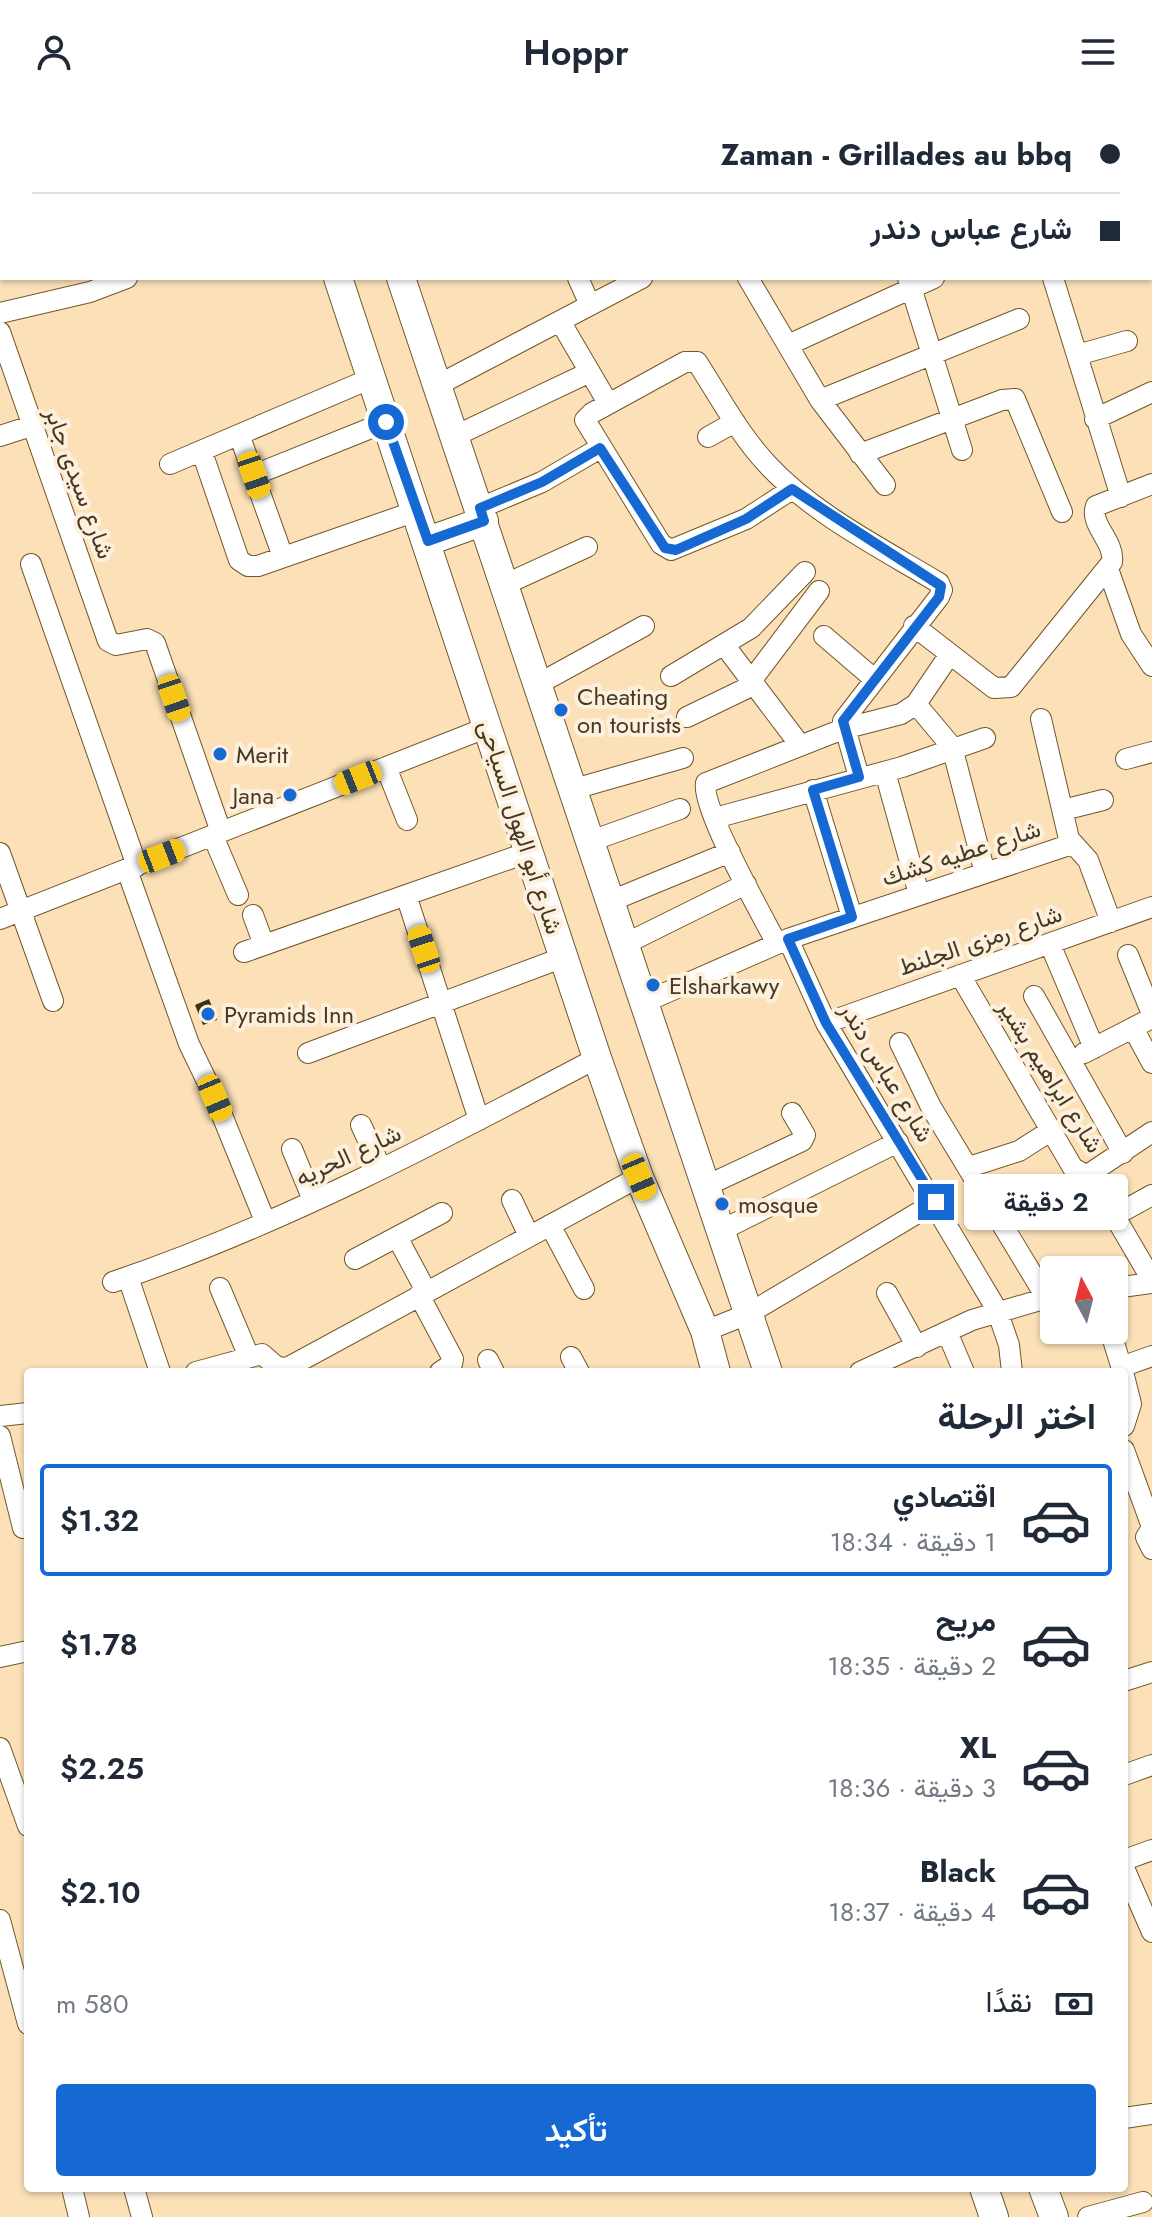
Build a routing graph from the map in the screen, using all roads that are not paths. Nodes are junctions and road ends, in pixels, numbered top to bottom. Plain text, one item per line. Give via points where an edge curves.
1 (122, 280) edge
2 (339, 280) edge
3 (402, 280) edge
4 (579, 280) edge
5 (638, 280) edge
6 (749, 280) edge
7 (1054, 280) edge
8 (910, 283) edge
9 (590, 305) junction
10 (0, 313) edge
11 (1019, 319) dead end
12 (560, 321) junction
13 (0, 332) edge
14 (1127, 341) dead end
15 (788, 345) junction
16 (931, 353) junction
17 (1077, 355) junction
18 (590, 372) junction
19 (372, 378) junction
20 (438, 385) junction
21 (1152, 392) edge
22 (820, 400) junction
23 (608, 403) junction
24 (952, 418) junction
25 (1095, 419) junction
26 (386, 422) junction
27 (735, 422) junction
28 (31, 426) junction
29 (0, 436) edge
30 (455, 436) junction
31 (240, 437) junction
32 (708, 437) dead end
33 (600, 448) junction
34 (962, 450) dead end
35 (202, 452) junction
36 (860, 454) junction
37 (170, 464) dead end
38 (254, 475) junction
39 (1152, 484) edge
40 (885, 485) dead end
41 (792, 489) junction
42 (1121, 497) junction
43 (416, 511) junction
44 (1062, 512) dead end
45 (482, 515) junction
46 (428, 541) junction
47 (587, 547) dead end
48 (283, 557) junction
49 (31, 564) dead end
50 (1108, 569) junction
51 (805, 572) dead end
52 (506, 584) junction
53 (819, 591) dead end
54 (644, 626) dead end
55 (914, 626) junction
56 (824, 636) dead end
57 (725, 646) junction
58 (950, 654) junction
59 (1148, 656) edge
60 (671, 676) dead end
61 (873, 678) junction
62 (752, 681) junction
63 (540, 683) junction
64 (916, 704) junction
65 (687, 717) dead end
66 (1041, 719) dead end
67 (488, 727) junction
68 (843, 729) junction
69 (985, 738) dead end
70 (800, 745) junction
71 (952, 747) junction
72 (1152, 752) edge
73 (683, 758) dead end
74 (1126, 759) dead end
75 (386, 767) junction
76 (885, 772) junction
77 (859, 777) junction
78 (574, 789) junction
79 (813, 790) junction
80 (1103, 800) dead end
81 (680, 809) dead end
82 (1063, 810) junction
83 (715, 818) junction
84 (407, 820) dead end
85 (217, 834) junction
86 (591, 841) junction
87 (1072, 844) junction
88 (529, 852) junction
89 (730, 852) junction
90 (0, 853) edge
91 (132, 868) junction
92 (985, 873) junction
93 (746, 884) junction
94 (919, 894) junction
95 (238, 895) dead end
96 (406, 895) junction
97 (611, 901) junction
98 (1152, 907) edge
99 (253, 915) dead end
100 (10, 916) edge
101 (852, 917) junction
102 (1111, 922) junction
103 (782, 941) junction
104 (625, 944) junction
105 (1050, 944) junction
106 (1128, 955) dead end
107 (564, 957) junction
108 (960, 975) junction
109 (1034, 996) dead end
110 (53, 1001) dead end
111 (645, 1002) junction
112 (442, 1003) junction
113 (1152, 1016) edge
114 (826, 1023) junction
115 (1133, 1028) junction
116 (900, 1043) dead end
117 (1094, 1048) junction
118 (308, 1053) dead end
119 (597, 1058) junction
120 (1070, 1060) junction
121 (1152, 1063) edge
122 (792, 1113) dead end
123 (479, 1120) junction
124 (361, 1125) dead end
125 (1052, 1130) junction
126 (1152, 1132) edge
127 (898, 1142) junction
128 (292, 1149) dead end
129 (1123, 1153) junction
130 (969, 1167) junction
131 (381, 1168) junction
132 (1089, 1174) junction
133 (639, 1177) junction
134 (706, 1186) junction
135 (1152, 1195) edge
136 (313, 1200) junction
137 (512, 1200) dead end
138 (936, 1202) junction
139 (442, 1213) dead end
140 (1114, 1216) junction
141 (265, 1221) junction
142 (550, 1225) junction
143 (720, 1231) junction
144 (529, 1236) junction
145 (397, 1237) junction
146 (355, 1259) dead end
147 (1040, 1280) edge
148 (1152, 1282) edge
149 (1128, 1286) edge
150 (220, 1288) dead end
151 (584, 1289) dead end
152 (422, 1293) junction
153 (887, 1293) dead end
154 (1040, 1299) edge
155 (997, 1310) junction
156 (748, 1314) junction
157 (705, 1331) junction
158 (947, 1332) junction
159 (1114, 1344) edge
160 (917, 1347) junction
161 (1152, 1356) edge
162 (249, 1357) junction
163 (158, 1368) edge
164 (210, 1368) edge
165 (446, 1368) edge
166 (715, 1368) edge
167 (767, 1368) edge
168 (869, 1368) edge
169 (962, 1368) edge
170 (1012, 1368) edge
171 (1122, 1368) edge
172 (1128, 1369) edge
173 (1128, 1392) edge
174 (24, 1413) edge
175 (1128, 1413) edge
176 (0, 1416) edge
177 (0, 1436) edge
178 (1128, 1463) edge
179 (23, 1528) dead end
180 (1151, 1536) edge
181 (24, 1652) edge
182 (0, 1657) edge
183 (1152, 1672) edge
184 (1128, 1680) edge
185 (0, 1748) edge
186 (1152, 1765) edge
187 (1128, 1774) edge
188 (6, 1779) edge
189 (24, 1817) edge
190 (1152, 1850) edge
191 (1128, 1859) edge
192 (1128, 1877) edge
193 (0, 1920) edge
194 (1152, 1932) edge
195 (24, 2009) edge
196 (1152, 2114) edge
197 (1128, 2117) edge
198 (73, 2192) edge
199 (135, 2192) edge
200 (985, 2192) edge
201 (1045, 2192) edge
202 (1143, 2202) dead end
203 (79, 2217) edge
204 (142, 2217) edge
205 (994, 2217) edge
206 (1054, 2217) edge
207 (1088, 2217) edge

1 - 10 street
2 - 19 main road, شارع أبو الهول السياحى
3 - 20 main road
4 - 9 street
5 - 9 street
6 - 15 street
7 - 17 street
8 - 15 street
8 - 16 street
9 - 12 street
11 - 16 street
12 - 18 street
12 - 20 street
13 - 28 street, شارع سيدى جابر
14 - 17 street
15 - 22 street
16 - 22 street
16 - 24 street
17 - 25 street
18 - 23 street
18 - 30 street
19 - 26 main road, شارع أبو الهول السياحى
19 - 31 street
20 - 30 main road
21 - 25 street
22 - 36 street
23 - 27 street via 685,362 697,362
23 - 33 street via 585,420
24 - 34 street
24 - 36 street
24 - 44 street via 1008,398 1019,404
25 - 42 street
26 - 38 street
26 - 43 main road, شارع أبو الهول السياحى
27 - 32 street
27 - 41 street
28 - 29 street
28 - 85 street, شارع سيدى جابر via 108,641 155,643
30 - 45 main road
31 - 35 street
31 - 38 street
33 - 41 street via 661,544 671,550 746,519
33 - 45 street
35 - 37 street
35 - 48 street via 239,560 253,567
36 - 40 street
38 - 48 street
39 - 42 street
41 - 55 street via 939,583 942,594
42 - 50 street via 1099,503 1095,517 1113,555
43 - 46 main road, شارع أبو الهول السياحى
43 - 48 street
45 - 46 main road
45 - 52 main road
46 - 67 main road, شارع أبو الهول السياحى
47 - 52 street
49 - 91 street
50 - 58 street via 1007,690 994,688
50 - 59 street
51 - 57 street via 751,628
52 - 63 main road
53 - 62 street
54 - 63 street
55 - 58 street
55 - 61 street
56 - 61 street
57 - 60 street
57 - 62 street
58 - 64 street
61 - 68 street via 847,711
62 - 65 street
62 - 70 street
63 - 78 main road
64 - 68 street via 893,718
64 - 71 street
66 - 82 street
67 - 75 street
67 - 88 main road, شارع أبو الهول السياحى
68 - 70 street
68 - 77 street
69 - 71 street
70 - 83 street, شارع عباس دندر via 706,783
71 - 76 street
71 - 92 street
72 - 74 street
73 - 78 street
75 - 84 street
75 - 85 street
76 - 77 street
76 - 94 street
77 - 79 street
78 - 86 main road
79 - 83 street
79 - 101 street
80 - 82 street
81 - 86 street
82 - 87 street
83 - 89 street, شارع عباس دندر
85 - 91 street
85 - 95 street
86 - 97 main road
87 - 92 street, شارع عطيه كشك
87 - 102 street via 1088,860
88 - 96 street
88 - 107 main road, شارع أبو الهول السياحى
89 - 93 street, شارع عباس دندر
89 - 97 street
90 - 100 street
91 - 100 street
91 - 141 street via 189,1044
92 - 94 street, شارع عطيه كشك
93 - 103 street, شارع عباس دندر
93 - 104 street
94 - 101 street, شارع عطيه كشك
96 - 99 street via 254,949
96 - 112 street
97 - 104 main road
98 - 102 street, شارع رمزى الجلنط
100 - 110 street
101 - 103 street, شارع عطيه كشك
102 - 105 street, شارع رمزى الجلنط
103 - 111 street, شارع عطيه كشك
103 - 114 street, شارع عباس دندر
104 - 111 main road
105 - 108 street, شارع رمزى الجلنط
105 - 117 street
106 - 113 street
107 - 112 street
107 - 119 main road, شارع أبو الهول السياحى
108 - 114 street, شارع رمزى الجلنط
108 - 125 street, شارع ابراهيم بشير
109 - 120 street
111 - 134 main road
112 - 118 street
112 - 123 street
113 - 115 street
114 - 127 street, شارع عباس دندر
115 - 117 street
115 - 121 street
116 - 130 street via 931,1107
117 - 120 street
119 - 123 street, شارع الحريه
119 - 133 main road, شارع أبو الهول السياحى
120 - 129 street
122 - 134 street via 805,1135 802,1141
123 - 131 street, شارع الحريه
124 - 131 street
125 - 130 street via 1019,1151
125 - 132 street, شارع ابراهيم بشير via 1073,1168
126 - 129 street
127 - 138 street, شارع عباس دندر
127 - 143 street
128 - 136 street
129 - 132 street
130 - 147 street
131 - 136 street, شارع الحريه
132 - 140 street, شارع ابراهيم بشير
133 - 142 street
133 - 157 main road, شارع أبو الهول السياحى
134 - 143 main road
135 - 140 street
136 - 141 street, شارع الحريه
137 - 144 street
138 - 155 street, شارع عباس دندر
138 - 156 street
139 - 145 street
140 - 148 street, شارع ابراهيم بشير
141 - 163 street, شارع الحريه via 121,1280
142 - 144 street
142 - 151 street
143 - 156 main road
144 - 152 street
145 - 146 street
145 - 152 street
148 - 149 street
150 - 162 street
152 - 162 street via 287,1368 277,1367 266,1355
152 - 165 street via 453,1359
153 - 160 street
154 - 155 street
155 - 158 street
155 - 170 street, شارع عباس دندر
156 - 157 street
156 - 167 main road
157 - 166 main road, شارع أبو الهول السياحى
158 - 160 street
158 - 169 street
159 - 171 street
160 - 168 street
161 - 172 street
162 - 164 street
173 - 175 street
174 - 176 street
177 - 179 street
178 - 180 street
181 - 182 street
183 - 184 street
185 - 188 street
186 - 187 street
188 - 189 street
190 - 191 street
192 - 194 street
193 - 195 street
196 - 197 street
198 - 203 street
199 - 204 street
200 - 205 main road
201 - 206 main road
202 - 207 street

